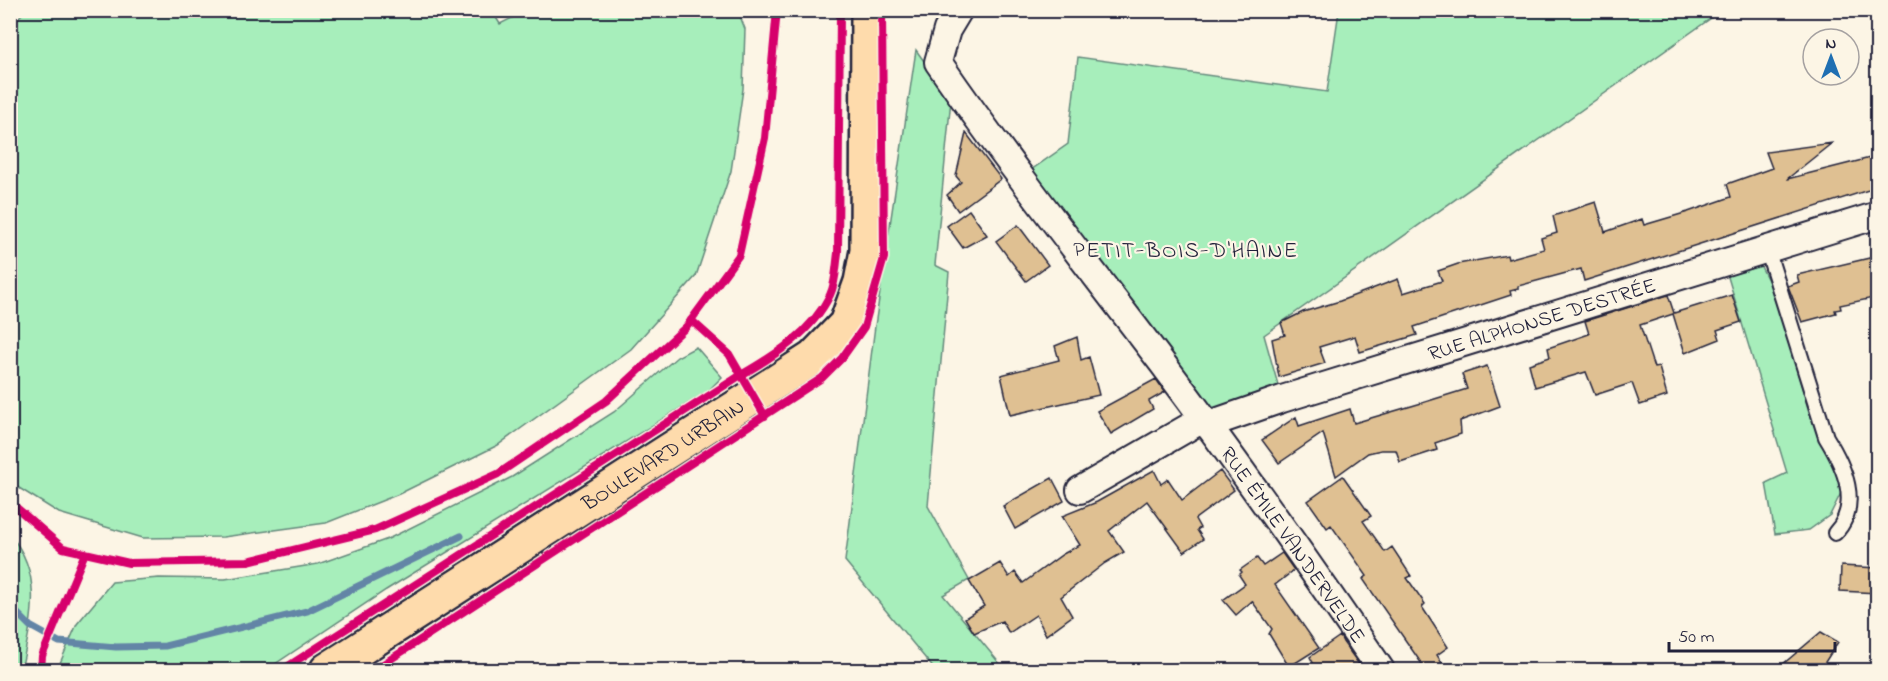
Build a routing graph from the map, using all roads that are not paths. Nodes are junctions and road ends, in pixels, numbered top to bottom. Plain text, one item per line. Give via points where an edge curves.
1 (868, 10) edge
2 (959, 10) edge
3 (1878, 214) edge
4 (1767, 249) junction
5 (1205, 422) junction
6 (1080, 490) dead end
7 (1835, 533) dead end
8 (327, 670) edge
9 (1382, 670) edge

1 - 8 main road, BOULEVARD URBAIN via 867,251 846,324 813,358
2 - 5 street, RUE ÉMILE VANDERVELDE via 947,30 938,62
3 - 4 street, RUE ALPHONSE DESTRÉE
4 - 5 street, RUE ALPHONSE DESTRÉE
4 - 7 lane via 1826,437 1842,463 1848,512 1845,523
5 - 6 street
5 - 9 street, RUE ÉMILE VANDERVELDE

